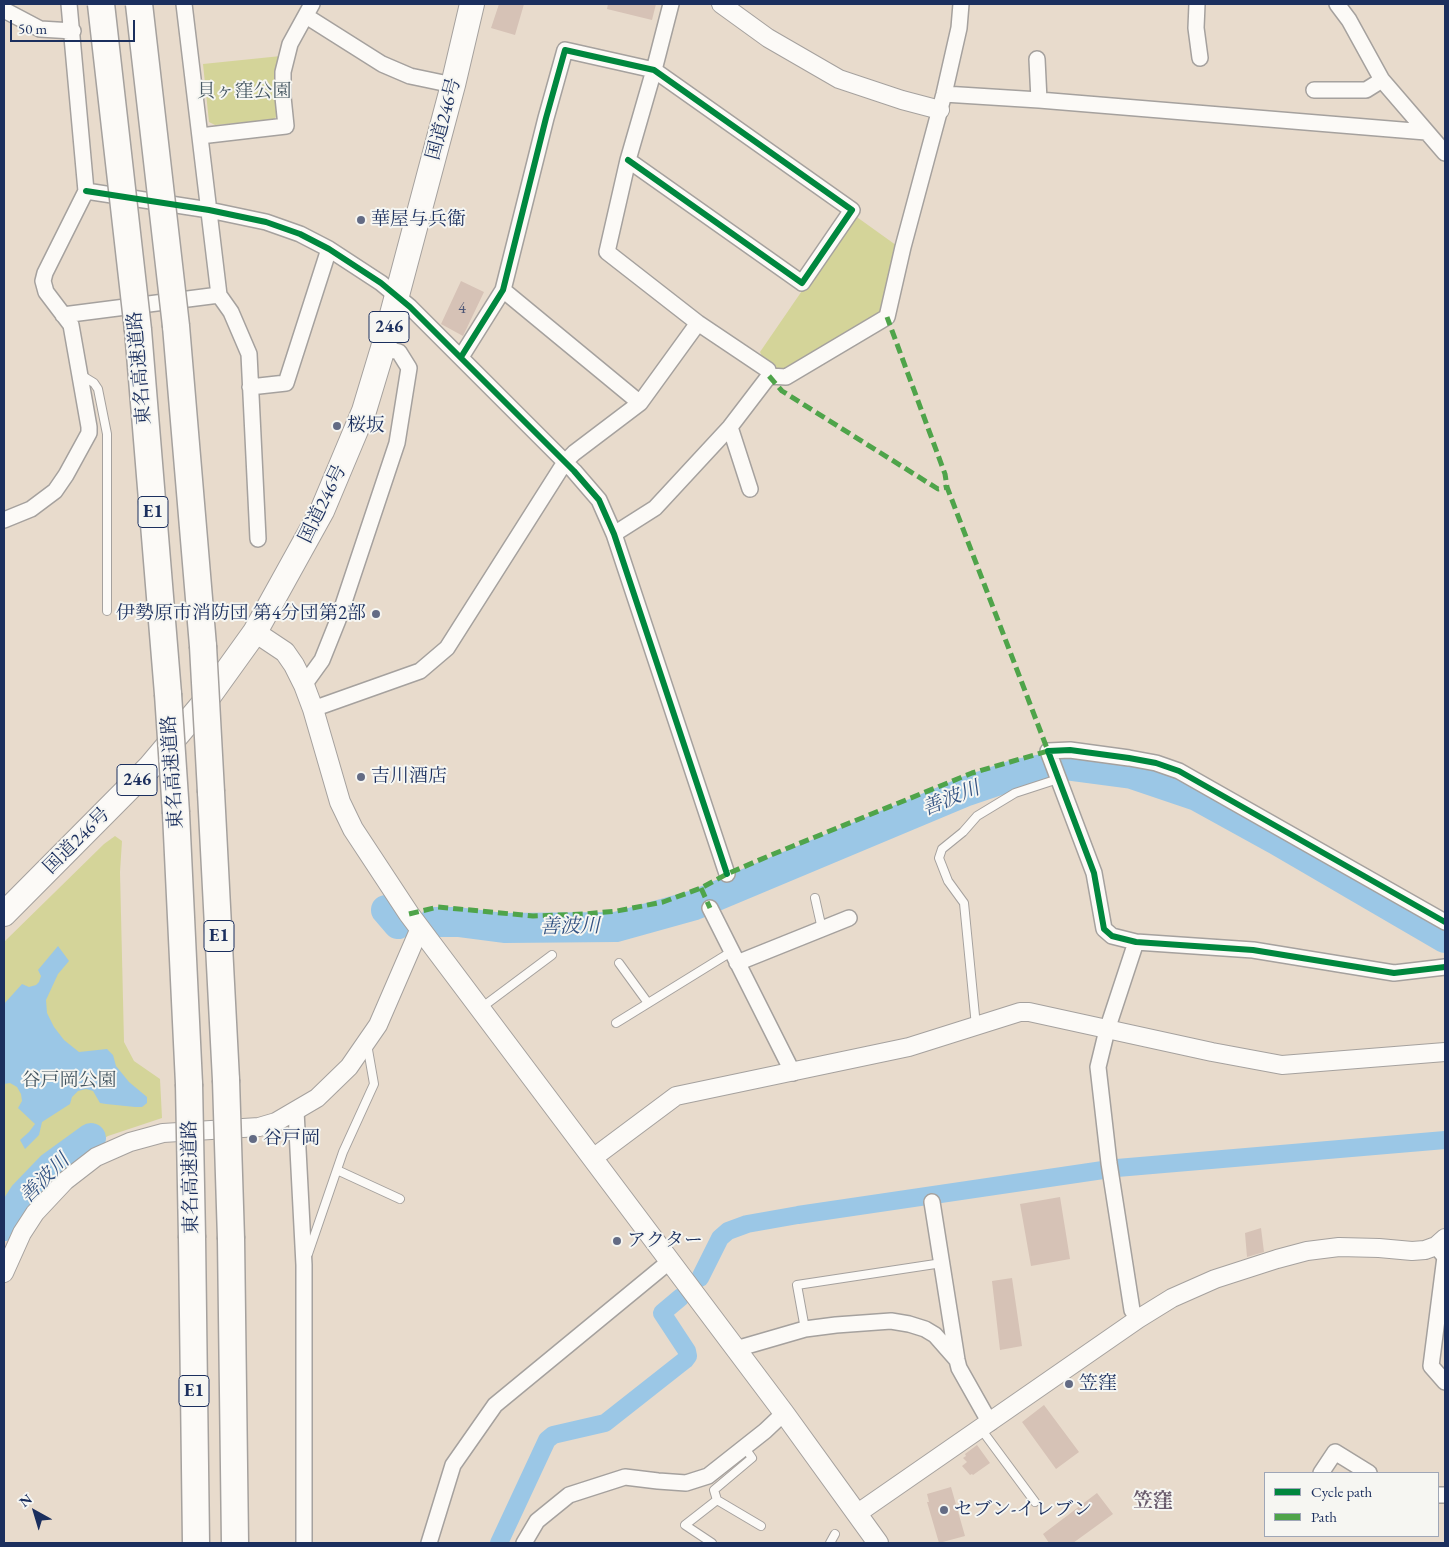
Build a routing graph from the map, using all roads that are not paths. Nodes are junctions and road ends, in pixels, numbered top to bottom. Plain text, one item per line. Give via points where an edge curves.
1 (70, 4) edge
2 (101, 4) edge
3 (139, 4) edge
4 (184, 4) edge
5 (472, 4) edge
6 (671, 4) edge
7 (720, 4) edge
8 (961, 4) edge
9 (1197, 4) edge
10 (1337, 4) edge
11 (4, 10) edge
12 (309, 10) edge
13 (73, 31) junction
14 (1200, 58) dead end
15 (1037, 59) dead end
16 (654, 70) junction
17 (1382, 80) junction
18 (453, 85) junction
19 (1314, 90) dead end
20 (1039, 100) junction
21 (942, 102) junction
22 (1426, 132) junction
23 (200, 136) junction
24 (1445, 153) edge
25 (628, 160) junction
26 (86, 191) junction
27 (209, 210) junction
28 (329, 249) junction
29 (504, 290) junction
30 (219, 295) junction
31 (397, 296) junction
32 (63, 315) junction
33 (698, 323) junction
34 (383, 348) junction
35 (461, 358) junction
36 (79, 373) junction
37 (769, 376) junction
38 (250, 387) junction
39 (640, 403) junction
40 (730, 427) junction
41 (565, 462) junction
42 (750, 489) dead end
43 (4, 520) edge
44 (614, 534) junction
45 (258, 540) dead end
46 (107, 611) dead end
47 (255, 632) junction
48 (304, 685) junction
49 (313, 709) junction
50 (1056, 775) junction
51 (727, 874) dead end
52 (815, 898) dead end
53 (710, 908) dead end
54 (4, 914) edge
55 (849, 918) dead end
56 (1445, 922) edge
57 (420, 928) junction
58 (822, 929) junction
59 (1136, 942) junction
60 (552, 955) dead end
61 (734, 958) junction
62 (619, 963) dead end
63 (1445, 967) edge
64 (648, 1003) junction
65 (480, 1009) junction
66 (616, 1023) dead end
67 (976, 1026) junction
68 (1107, 1030) junction
69 (367, 1042) junction
70 (1445, 1052) edge
71 (793, 1073) junction
72 (296, 1111) junction
73 (593, 1158) junction
74 (337, 1170) junction
75 (400, 1199) dead end
76 (932, 1202) dead end
77 (1441, 1242) edge
78 (670, 1261) junction
79 (942, 1263) junction
80 (304, 1265) junction
81 (4, 1273) edge
82 (1138, 1319) junction
83 (805, 1330) junction
84 (736, 1349) junction
85 (957, 1360) junction
86 (1445, 1382) edge
87 (784, 1413) junction
88 (986, 1426) junction
89 (745, 1448) junction
90 (1323, 1472) edge
91 (1367, 1472) edge
92 (716, 1500) junction
93 (1035, 1502) dead end
94 (858, 1513) junction
95 (761, 1526) dead end
96 (835, 1534) dead end
97 (196, 1543) edge
98 (235, 1543) edge
99 (304, 1543) edge
100 (429, 1543) edge
101 (524, 1543) edge
102 (712, 1543) edge
103 (830, 1543) edge
104 (878, 1543) edge

1 - 13 street
2 - 97 highway, 東名高速道路 / E1, bridge via 138,330 176,813 189,1084
3 - 98 highway, 東名高速道路 / E1, bridge via 176,326 203,646 226,1080
4 - 23 street
5 - 18 highway, 国道246号 / 246
6 - 16 street
7 - 21 street via 768,38 839,79 902,100
8 - 21 street via 959,28
9 - 14 street
10 - 17 street
11 - 13 street via 40,29
12 - 18 street via 382,64 410,76
12 - 23 street via 290,44 283,72 286,126
13 - 26 street
15 - 20 street
16 - 25 street
16 - 25 street via 852,210 802,284
16 - 29 street via 565,50
17 - 19 street via 1366,90
17 - 22 street
18 - 31 highway, 国道246号 / 246
20 - 21 street
20 - 22 street
21 - 37 street via 887,317 786,377
22 - 24 street
23 - 27 street
25 - 33 street via 606,252
26 - 27 street
26 - 32 street via 43,281 46,292
27 - 28 street via 266,222
27 - 30 street
28 - 31 street
28 - 38 street via 286,384
29 - 35 street
29 - 39 street
30 - 32 street
30 - 38 street via 231,312 248,354
31 - 34 highway, 国道246号 / 246
31 - 35 street
32 - 36 street via 72,330
33 - 37 street via 768,370
33 - 39 street
34 - 47 highway, 国道246号 / 246 via 364,411 322,511
34 - 48 street via 400,352 409,368 397,443 338,620 322,660
35 - 41 street
36 - 43 street via 89,427 87,438 55,491 31,509
36 - 46 lane via 98,388 107,434
37 - 40 street
38 - 45 street
39 - 41 street
40 - 42 street
40 - 44 street via 655,508
41 - 44 street via 599,500
41 - 49 street via 447,648 420,671
44 - 51 street
47 - 48 main road via 285,652
47 - 54 highway, 国道246号 / 246 via 204,703 150,767
48 - 49 main road
49 - 57 main road via 340,802 353,829
50 - 56 street via 1048,751 1070,750 1129,758 1179,771
50 - 59 street via 1094,873 1104,929 1112,936
50 - 67 lane via 1015,793 977,816 942,849 939,858 948,881 964,903
52 - 58 lane
53 - 61 street
55 - 58 street
57 - 65 main road
57 - 69 street via 378,1025
58 - 61 street
59 - 63 street via 1253,950 1394,973
59 - 68 street
60 - 65 lane
61 - 64 lane
61 - 71 street
62 - 64 lane
64 - 66 lane
65 - 73 main road
67 - 68 street via 1029,1012
67 - 71 street via 909,1047
68 - 70 street via 1282,1065
68 - 82 street via 1098,1067 1132,1310
69 - 72 street via 334,1082
69 - 74 lane via 374,1084
71 - 73 street via 676,1096
72 - 80 street
72 - 81 street via 259,1127 163,1133 96,1158 65,1181 35,1213
73 - 78 main road
74 - 75 lane
74 - 80 lane
76 - 79 street
77 - 82 street via 1425,1250 1412,1251 1339,1247 1308,1251 1214,1279 1172,1298
77 - 86 street via 1445,1257 1431,1366
78 - 84 main road
78 - 100 street via 495,1405 453,1465
79 - 83 lane via 797,1286
79 - 85 street
80 - 99 street
82 - 88 street
83 - 84 street
83 - 85 street via 867,1323 909,1324 935,1335
84 - 87 main road
85 - 88 street
87 - 89 street
87 - 94 main road
88 - 93 lane
88 - 94 street
89 - 92 lane via 752,1458 714,1490
89 - 101 street via 708,1476 686,1483 625,1477 569,1496 537,1521
90 - 91 street via 1335,1452
92 - 95 lane
92 - 102 lane via 685,1525
94 - 104 main road
96 - 103 lane

